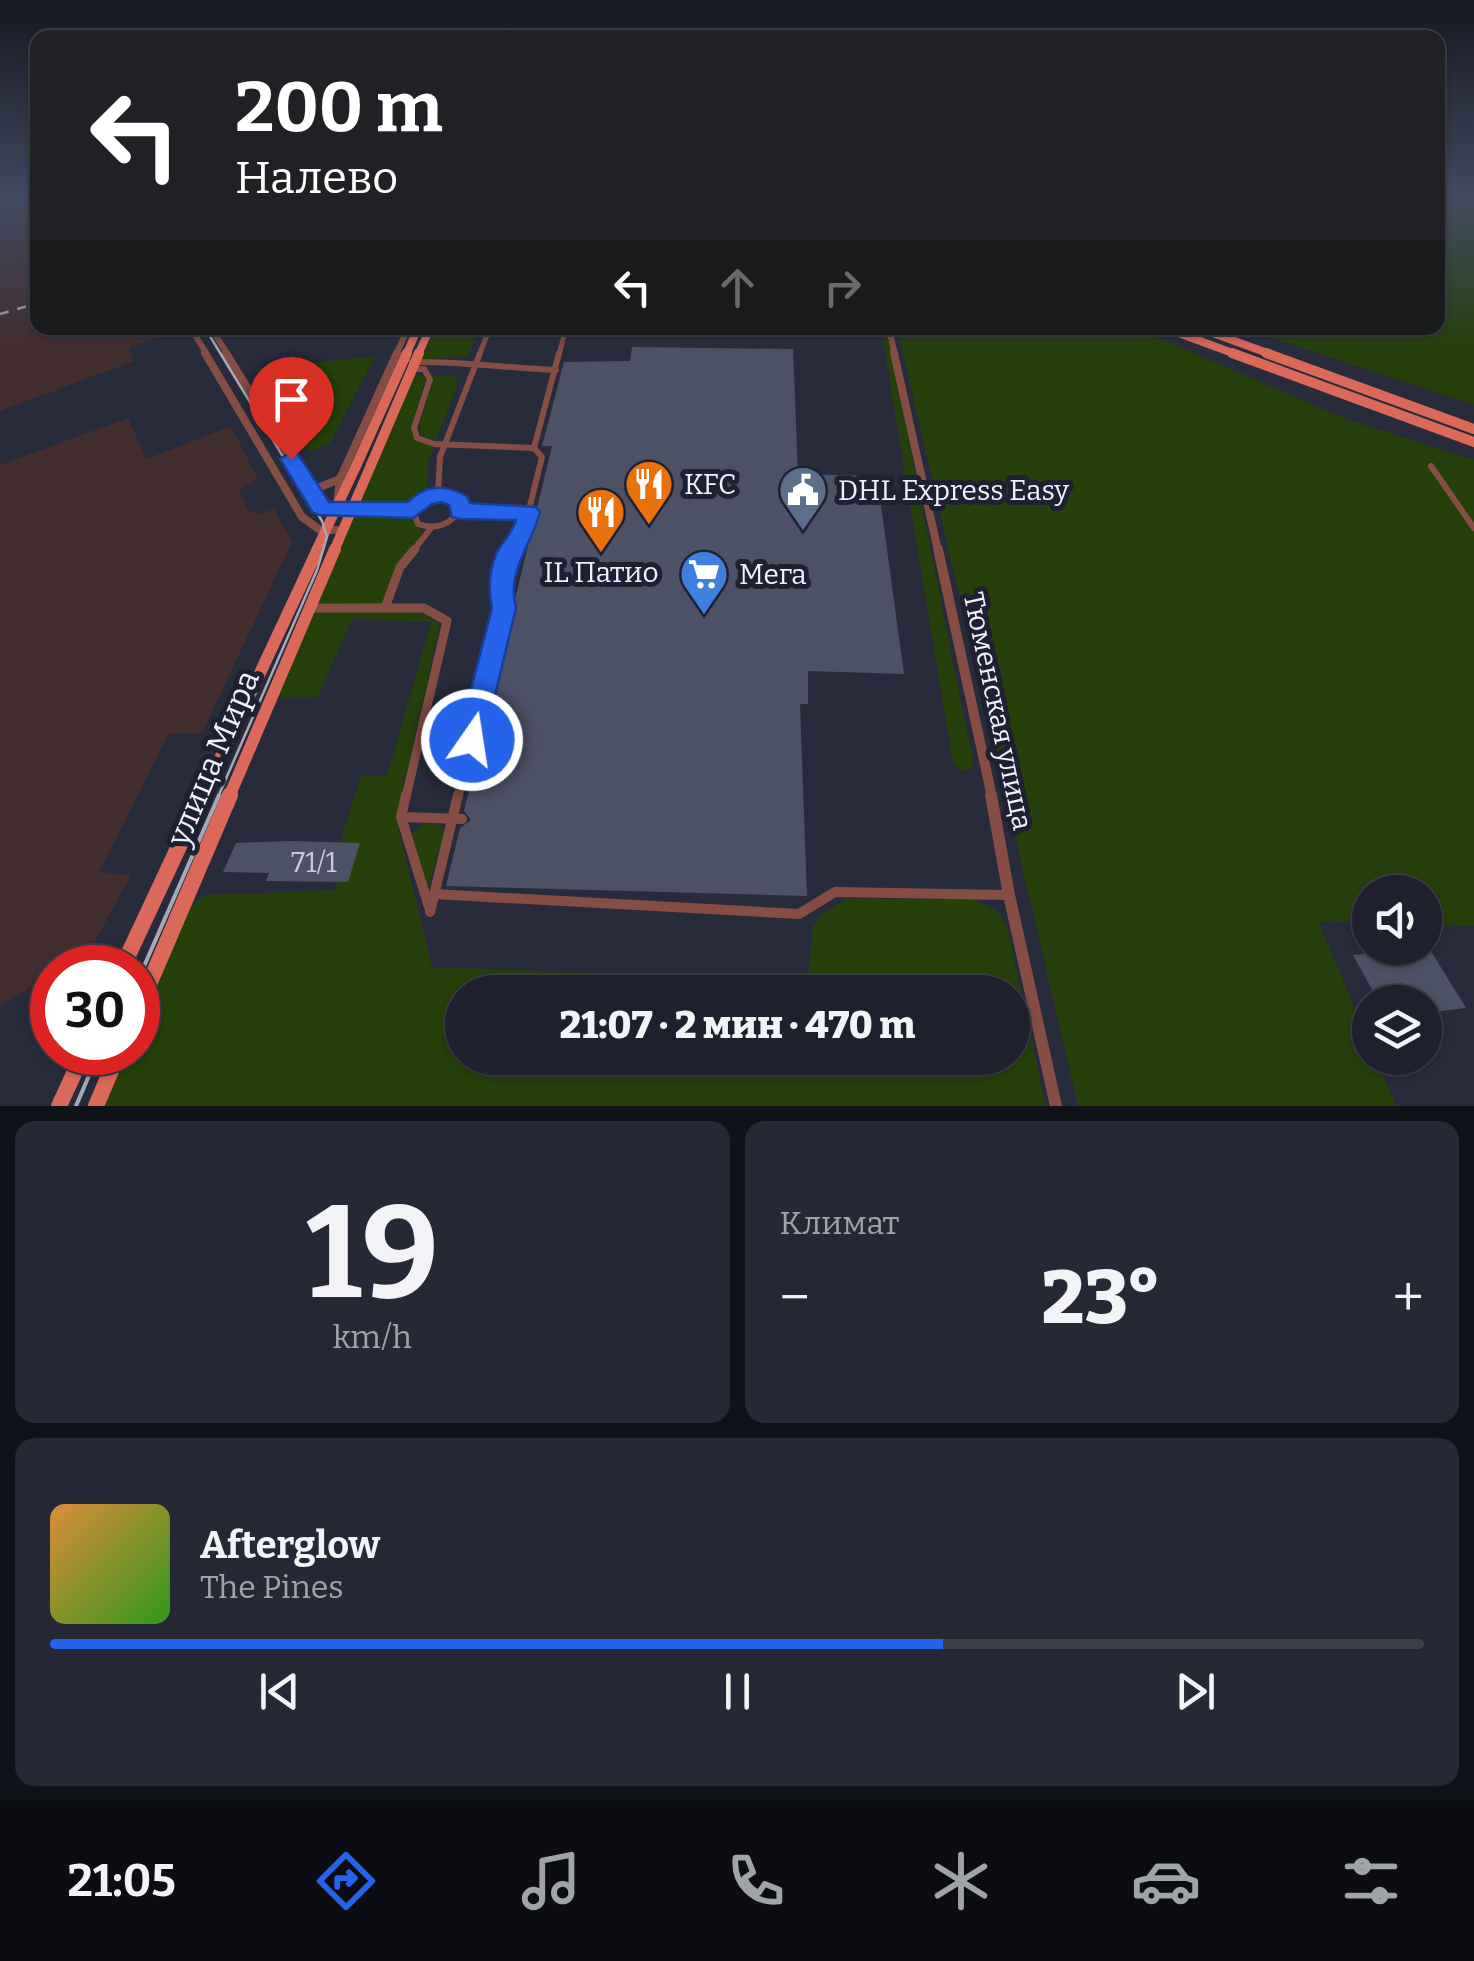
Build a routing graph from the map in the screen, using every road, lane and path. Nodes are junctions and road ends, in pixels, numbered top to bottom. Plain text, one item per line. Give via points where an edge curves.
1 (195, 335) edge
2 (215, 335) edge
3 (405, 335) edge
4 (415, 335) edge
5 (427, 335) edge
6 (487, 335) edge
7 (564, 335) edge
8 (891, 335) edge
9 (1184, 335) edge
10 (1218, 335) edge
11 (475, 361) junction
12 (232, 362) junction
13 (390, 365) junction
14 (215, 369) junction
15 (556, 370) junction
16 (1474, 428) edge
17 (1474, 442) edge
18 (444, 445) junction
19 (534, 448) junction
20 (1431, 466) dead end
21 (340, 479) junction
22 (310, 491) junction
23 (438, 494) junction
24 (336, 508) junction
25 (352, 508) junction
26 (413, 510) junction
27 (460, 511) junction
28 (529, 512) junction
29 (430, 528) junction
30 (1474, 528) edge
31 (343, 530) junction
32 (326, 531) junction
33 (310, 608) junction
34 (384, 608) junction
35 (401, 817) junction
36 (458, 819) junction
37 (434, 894) junction
38 (1008, 895) junction
39 (133, 945) edge
40 (160, 959) edge
41 (74, 1075) edge
42 (109, 1075) edge
43 (60, 1106) edge
44 (96, 1106) edge
45 (1056, 1106) edge

1 - 14 street
2 - 12 street
3 - 13 street
4 - 24 main road, улица Мира, bridge
5 - 25 main road, улица Мира, bridge
6 - 11 street
7 - 15 street
8 - 38 street, Тюменская улица
9 - 17 main road
10 - 16 main road
11 - 13 street
11 - 15 street
11 - 18 street
12 - 14 street
12 - 22 street
13 - 18 street via 429,372 416,434
13 - 21 street
14 - 32 street via 302,517
15 - 19 street
18 - 19 street
18 - 23 street
19 - 28 street via 542,457
20 - 30 street
21 - 22 street
21 - 24 street
22 - 24 street via 320,507
23 - 26 street
23 - 27 street via 456,498
24 - 25 street
24 - 32 main road, улица Мира
25 - 26 street
25 - 31 main road, улица Мира
26 - 29 street via 418,524
27 - 28 street
27 - 29 street
28 - 36 street via 522,538 508,553 500,593 504,608
29 - 34 street via 400,567
31 - 32 street
31 - 33 main road, улица Мира
32 - 39 main road, улица Мира
33 - 34 street
33 - 40 main road, улица Мира
34 - 35 street via 424,608 447,621
35 - 36 street
35 - 37 street via 430,912
36 - 37 street
37 - 38 street via 799,914 835,892
38 - 45 street, Тюменская улица
41 - 43 main road
42 - 44 main road

